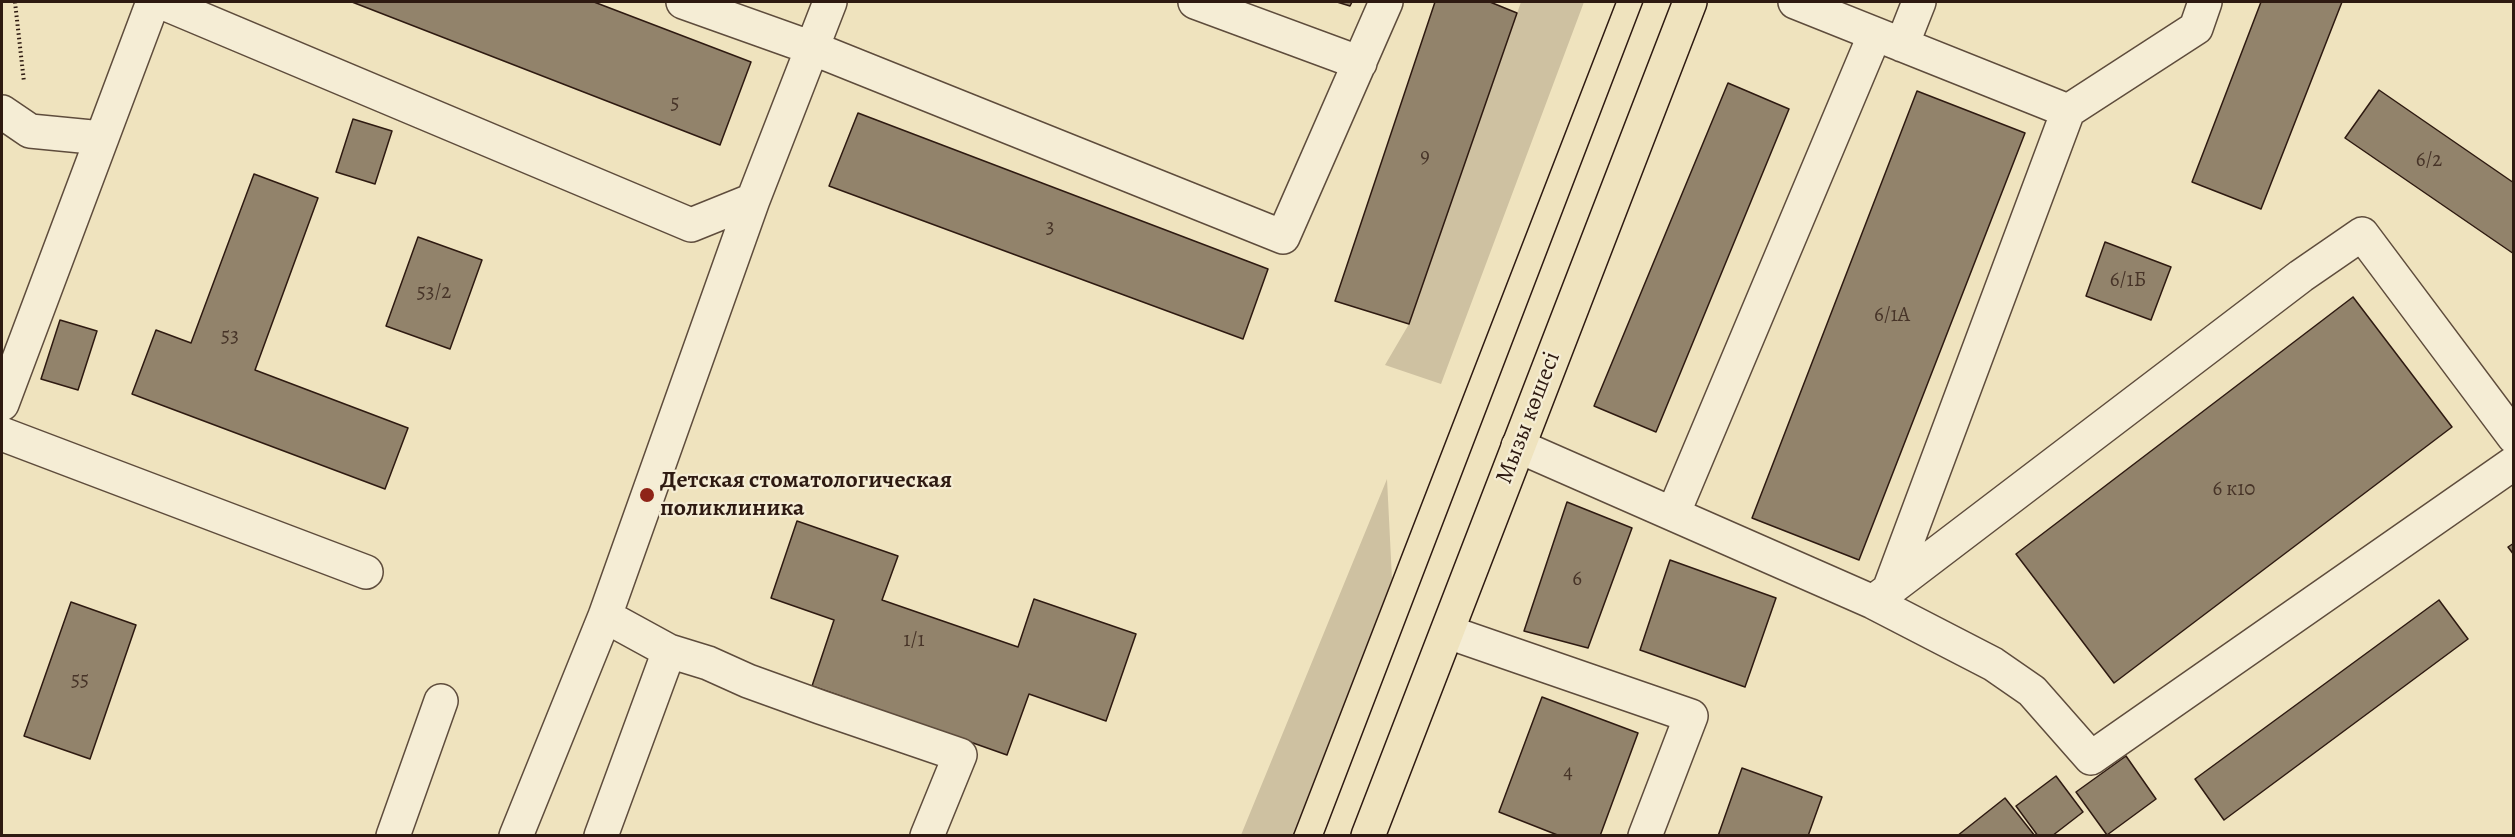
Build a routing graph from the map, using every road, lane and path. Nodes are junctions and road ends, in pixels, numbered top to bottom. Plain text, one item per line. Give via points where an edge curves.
1 (15, 2) edge
2 (153, 2) edge
3 (161, 2) edge
4 (683, 2) edge
5 (830, 2) edge
6 (1195, 2) edge
7 (1386, 2) edge
8 (1690, 2) edge
9 (1795, 2) edge
10 (1919, 2) edge
11 (2205, 2) edge
12 (1888, 39) junction
13 (812, 48) junction
14 (1360, 63) junction
15 (2068, 111) junction
16 (2, 112) edge
17 (30, 131) junction
18 (102, 138) junction
19 (753, 200) junction
20 (2, 404) edge
21 (2, 434) edge
22 (2514, 438) edge
23 (1518, 446) junction
24 (2514, 463) edge
25 (1673, 514) junction
26 (366, 572) dead end
27 (1881, 596) junction
28 (605, 616) junction
29 (1448, 632) junction
30 (669, 651) junction
31 (441, 701) dead end
32 (393, 836) edge
33 (516, 836) edge
34 (601, 836) edge
35 (927, 836) edge
36 (1368, 836) edge
37 (1645, 836) edge

1 - 17 path
2 - 18 street
3 - 19 street via 691,225
4 - 13 street
5 - 13 street
6 - 14 street
7 - 14 street
8 - 23 main road, Мызы көшесі
9 - 12 street
10 - 12 street
11 - 15 street via 2196,28
12 - 15 street
12 - 25 street
13 - 14 street via 1283,237
13 - 19 street
15 - 27 street
16 - 17 street
17 - 18 street
18 - 20 street
19 - 28 street
21 - 26 street
22 - 27 street via 2362,234 2301,276
23 - 25 street
23 - 29 main road, Мызы көшесі
24 - 27 street via 2091,758 2032,691
25 - 27 street
28 - 30 street
28 - 33 street
29 - 36 main road, Мызы көшесі
29 - 37 street via 1691,717
30 - 34 street
30 - 35 street via 960,755
31 - 32 street

